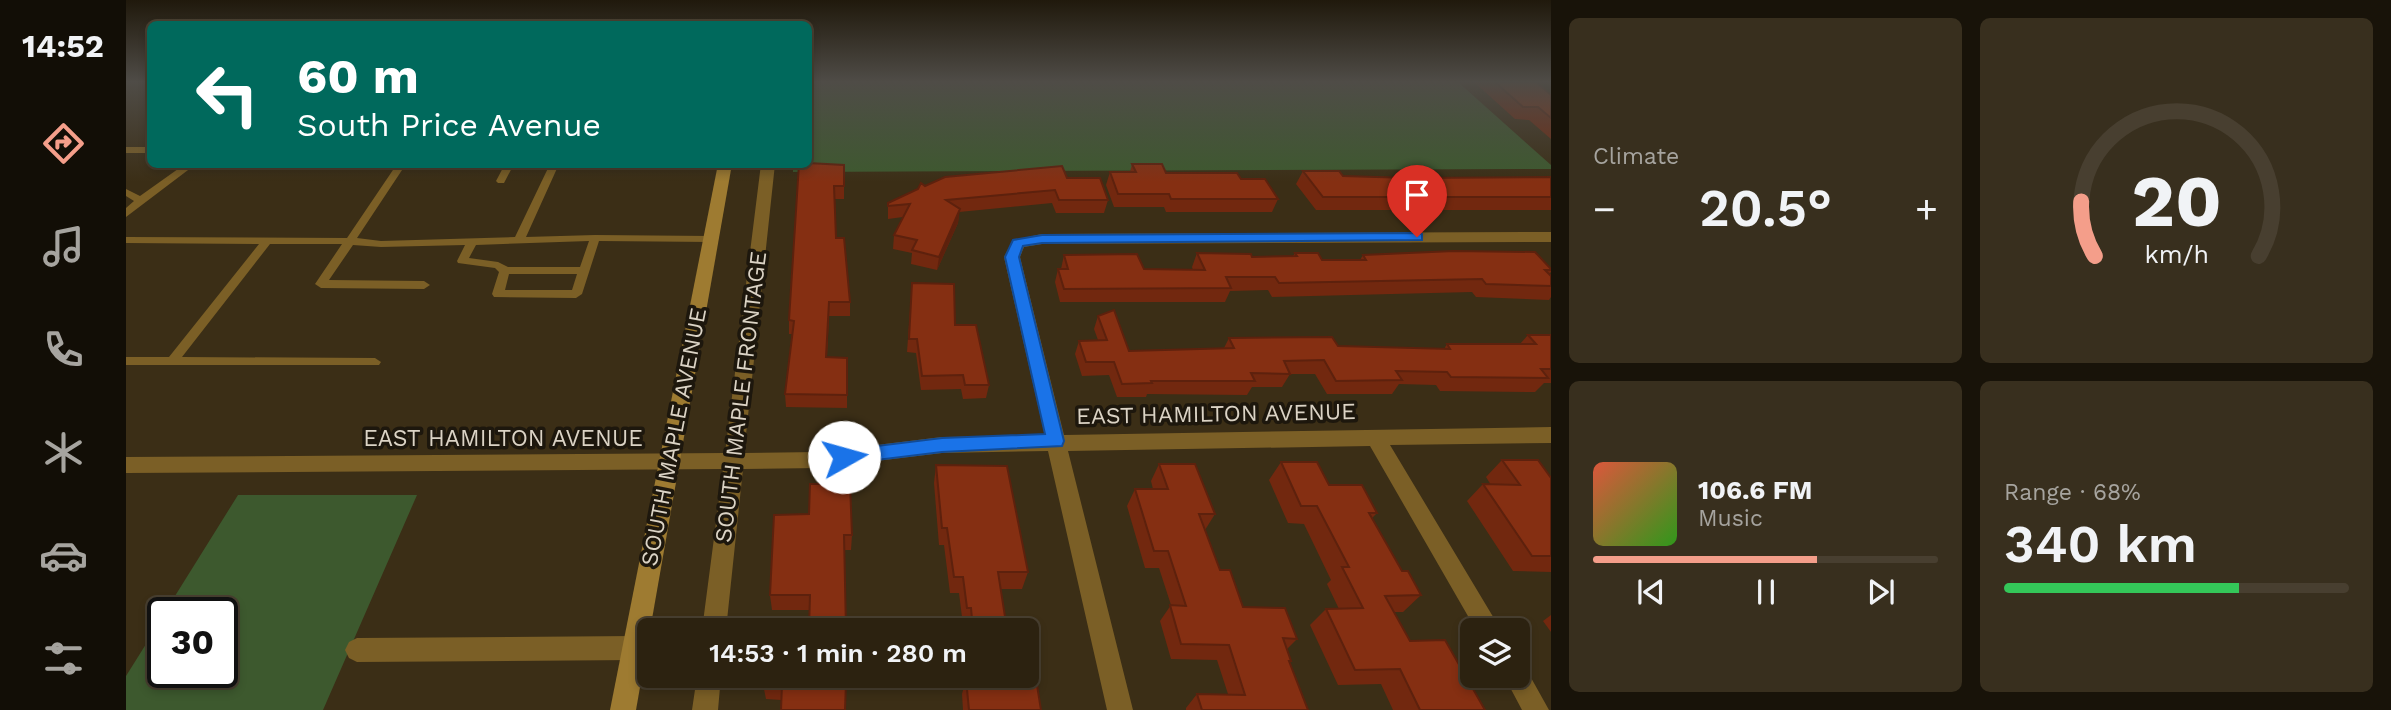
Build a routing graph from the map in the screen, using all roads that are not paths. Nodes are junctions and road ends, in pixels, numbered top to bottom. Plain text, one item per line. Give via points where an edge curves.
1 (147, 149) edge
2 (126, 150) edge
3 (186, 168) edge
4 (399, 168) edge
5 (508, 168) edge
6 (553, 168) edge
7 (724, 168) edge
8 (768, 168) edge
9 (501, 181) dead end
10 (126, 192) edge
11 (140, 200) junction
12 (126, 214) edge
13 (1551, 237) edge
14 (595, 238) junction
15 (711, 239) junction
16 (126, 240) edge
17 (268, 240) junction
18 (519, 240) junction
19 (349, 241) junction
20 (472, 242) junction
21 (584, 270) junction
22 (505, 271) junction
23 (424, 285) dead end
24 (173, 360) junction
25 (126, 361) edge
26 (375, 362) dead end
27 (1551, 435) edge
28 (1375, 437) junction
29 (1056, 441) junction
30 (669, 461) junction
31 (733, 461) junction
32 (126, 465) edge
33 (715, 618) edge
34 (1482, 618) edge
35 (635, 648) junction
36 (357, 650) dead end
37 (708, 688) edge
38 (1523, 688) edge
39 (623, 710) edge
40 (705, 710) edge
41 (1120, 710) edge
42 (1536, 710) edge

1 - 2 lane
3 - 11 lane
4 - 19 lane
5 - 9 lane
6 - 18 lane
7 - 15 main road, SOUTH MAPLE AVENUE
8 - 31 street, SOUTH MAPLE FRONTAGE
10 - 11 lane
11 - 12 lane
13 - 29 street via 1042,239 1018,243 1012,257
14 - 15 lane
14 - 18 lane
14 - 21 lane
15 - 30 main road, SOUTH MAPLE AVENUE
16 - 17 lane
17 - 19 lane
17 - 24 lane
18 - 20 lane
19 - 20 lane
19 - 23 lane via 321,284
20 - 22 lane via 461,261 498,265
21 - 22 lane
21 - 22 lane via 576,294 498,294
24 - 25 lane
24 - 26 lane
27 - 28 street, EAST HAMILTON AVENUE
28 - 29 street, EAST HAMILTON AVENUE
28 - 34 street
29 - 31 street, EAST HAMILTON AVENUE via 942,445 819,460
29 - 41 street
30 - 31 street, EAST HAMILTON AVENUE
30 - 32 street, EAST HAMILTON AVENUE
30 - 35 main road, SOUTH MAPLE AVENUE
31 - 33 street, SOUTH MAPLE FRONTAGE
35 - 36 street
35 - 39 main road, SOUTH MAPLE AVENUE
37 - 40 street
38 - 42 street

